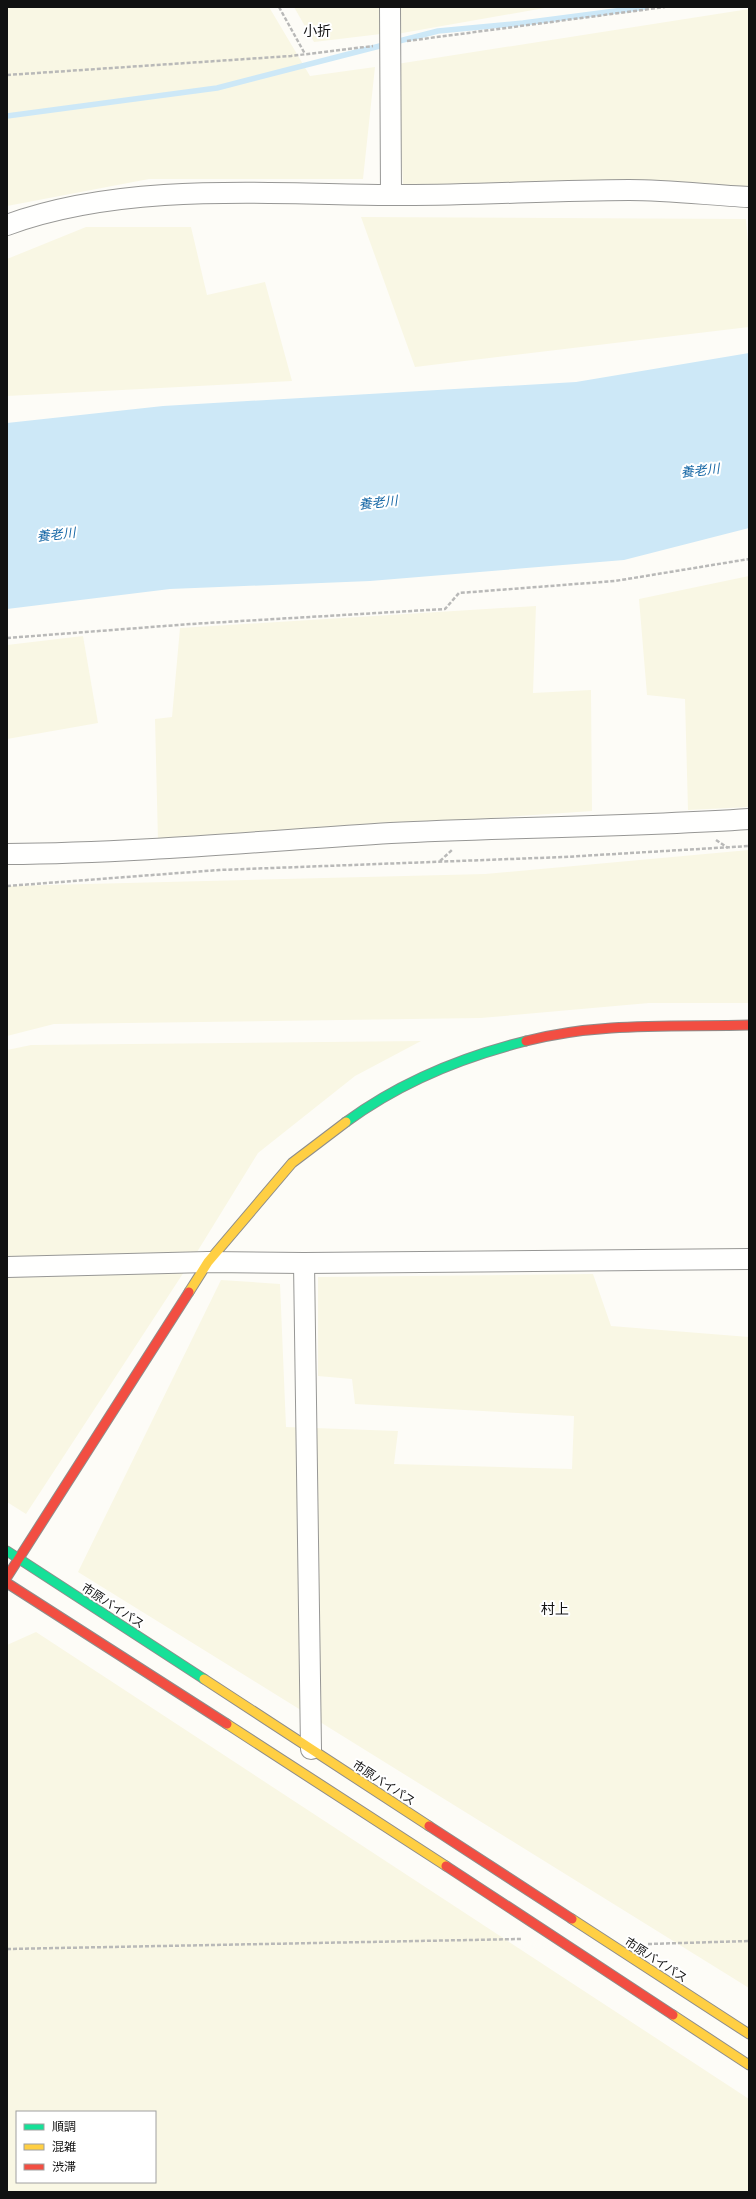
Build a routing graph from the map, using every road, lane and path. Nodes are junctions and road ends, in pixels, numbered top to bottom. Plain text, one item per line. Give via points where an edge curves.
1 (279, 7) edge
2 (390, 7) edge
3 (665, 7) edge
4 (390, 43) junction
5 (305, 54) junction
6 (7, 75) edge
7 (391, 195) junction
8 (749, 197) edge
9 (7, 225) edge
10 (749, 559) edge
11 (7, 638) edge
12 (749, 819) edge
13 (749, 846) edge
14 (7, 854) edge
15 (7, 886) edge
16 (749, 1025) edge
17 (749, 1259) edge
18 (208, 1262) junction
19 (304, 1263) junction
20 (7, 1267) edge
21 (7, 1552) edge
22 (18, 1559) junction
23 (7, 1577) edge
24 (7, 1583) edge
25 (311, 1749) junction
26 (541, 1928) junction
27 (749, 1941) edge
28 (7, 1949) edge
29 (627, 1956) junction
30 (749, 2034) edge
31 (749, 2064) edge

1 - 5 path
2 - 4 street
3 - 4 path
4 - 5 path
4 - 7 street
5 - 6 path
7 - 8 street via 631,190
7 - 9 street via 238,194 130,199 67,207
10 - 11 path via 615,581 459,593 445,609
12 - 14 street via 688,824 393,833 67,853
13 - 15 path via 564,857 219,870
16 - 18 main road via 604,1028 549,1035 494,1049 426,1075 370,1104 292,1163
17 - 19 street
18 - 19 street
18 - 20 street
18 - 22 main road
19 - 25 street
21 - 22 main road, 市原バイパス
22 - 23 main road
22 - 25 main road, 市原バイパス
24 - 26 main road
25 - 29 main road, 市原バイパス
26 - 28 path via 521,1940
26 - 31 main road
27 - 29 path via 639,1945
29 - 30 main road, 市原バイパス

